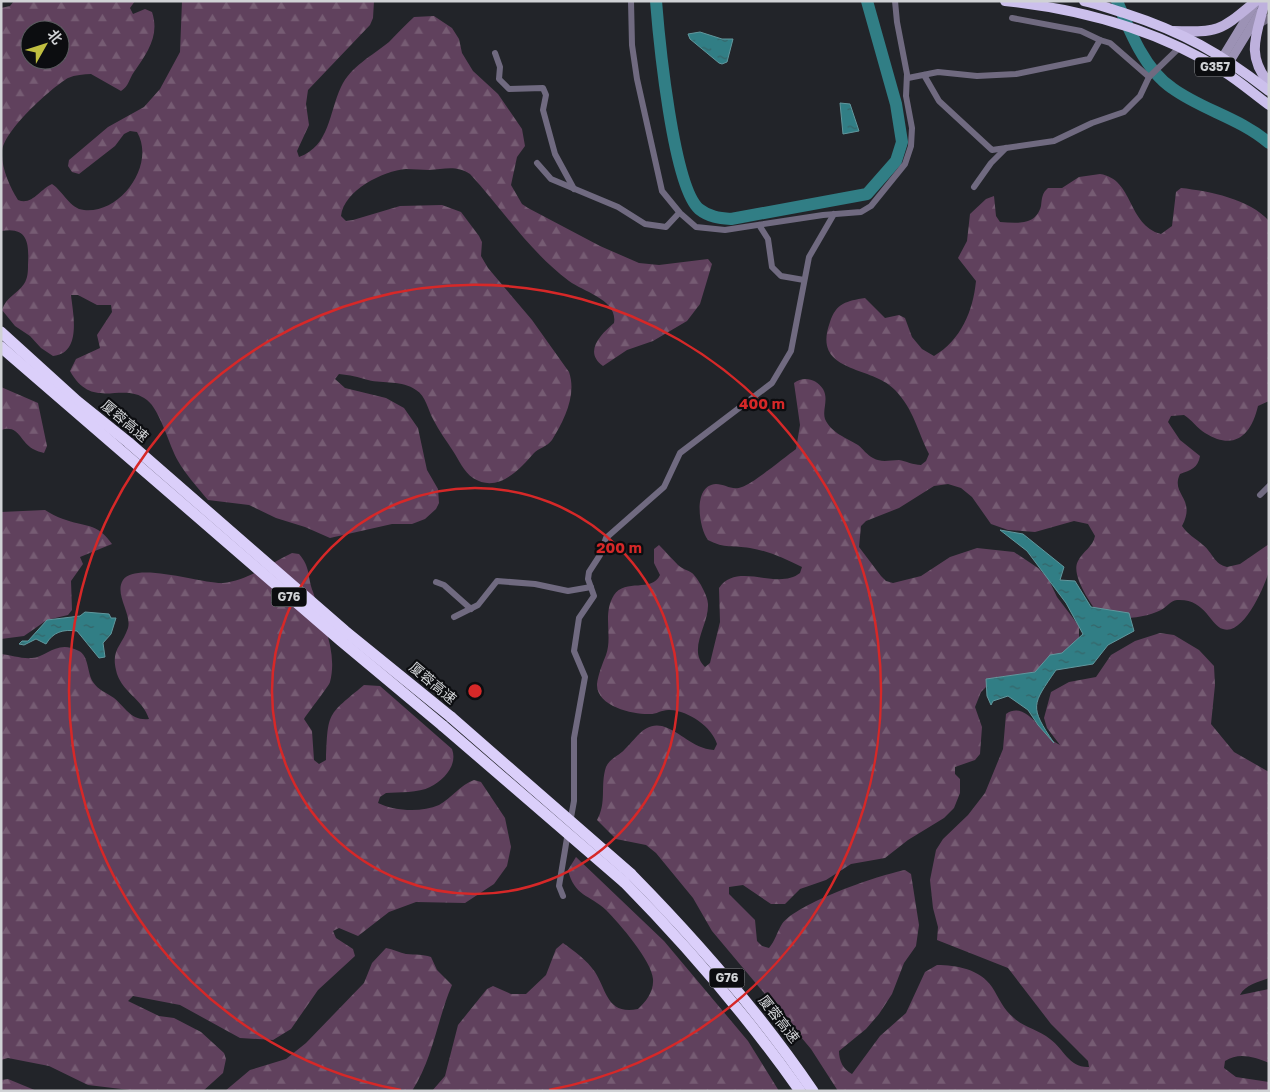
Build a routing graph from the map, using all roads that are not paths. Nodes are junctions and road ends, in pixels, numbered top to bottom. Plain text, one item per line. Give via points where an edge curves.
1 (631, 1) edge
2 (895, 1) edge
3 (1005, 1) edge
4 (1087, 2) edge
5 (1261, 2) edge
6 (1012, 18) dead end
7 (1269, 18) edge
8 (1255, 26) junction
9 (1174, 31) junction
10 (1100, 40) junction
11 (1180, 48) junction
12 (494, 53) dead end
13 (1226, 59) junction
14 (1220, 69) junction
15 (924, 75) junction
16 (1149, 77) junction
17 (908, 78) junction
18 (1269, 83) edge
19 (1269, 91) edge
20 (1269, 106) edge
21 (1006, 148) junction
22 (537, 163) dead end
23 (974, 187) dead end
24 (574, 189) junction
25 (679, 213) junction
26 (834, 214) junction
27 (760, 225) junction
28 (804, 280) junction
29 (1, 332) edge
30 (1, 347) edge
31 (166, 483) junction
32 (1269, 486) edge
33 (1260, 495) dead end
34 (436, 582) dead end
35 (591, 587) junction
36 (472, 609) junction
37 (454, 617) dead end
38 (628, 878) junction
39 (564, 896) dead end
40 (800, 1091) edge
41 (813, 1091) edge

1 - 25 street via 632,45 644,120 662,191
2 - 17 street via 896,22
3 - 11 highway, G357 via 1097,17
4 - 9 highway, G357
5 - 8 main road
5 - 9 main road via 1226,27 1212,31
5 - 13 main road
6 - 10 street via 1081,31
7 - 8 street
8 - 13 main road
8 - 18 main road via 1253,50 1257,65
9 - 13 highway, G357
10 - 15 street via 1089,59 1016,74 977,76 938,72
10 - 16 street via 1110,43
11 - 14 highway, G357
11 - 16 street
12 - 24 street via 500,67 499,79 509,89 543,88 546,95 543,110 555,154
13 - 14 main road
13 - 19 highway, G357
14 - 20 highway, G357
15 - 17 street
15 - 21 street via 939,101 992,150
16 - 21 street via 1140,96 1124,112 1054,141
17 - 26 street via 906,96 912,146 905,164 871,206 861,212
21 - 23 street
22 - 24 street via 551,179
24 - 25 street via 618,207 644,224 666,227
25 - 27 street via 696,227 725,230
26 - 27 street
26 - 28 street via 809,257
27 - 28 street via 768,239 772,267 781,276
28 - 35 street via 791,351 772,383 680,453 664,486 606,538 589,572
29 - 31 highway, 厦蓉高速 / G76
30 - 31 highway, 厦蓉高速 / G76
31 - 38 highway, 厦蓉高速 / G76, bridge via 345,631
32 - 33 street
34 - 36 street
35 - 36 street via 568,591 496,581 478,606
35 - 39 street via 594,596 579,618 574,650 585,677 574,738 574,801 559,886
36 - 37 street
38 - 40 highway, 厦蓉高速 / G76 via 736,1004
38 - 41 highway, 厦蓉高速 / G76 via 700,946 744,998

